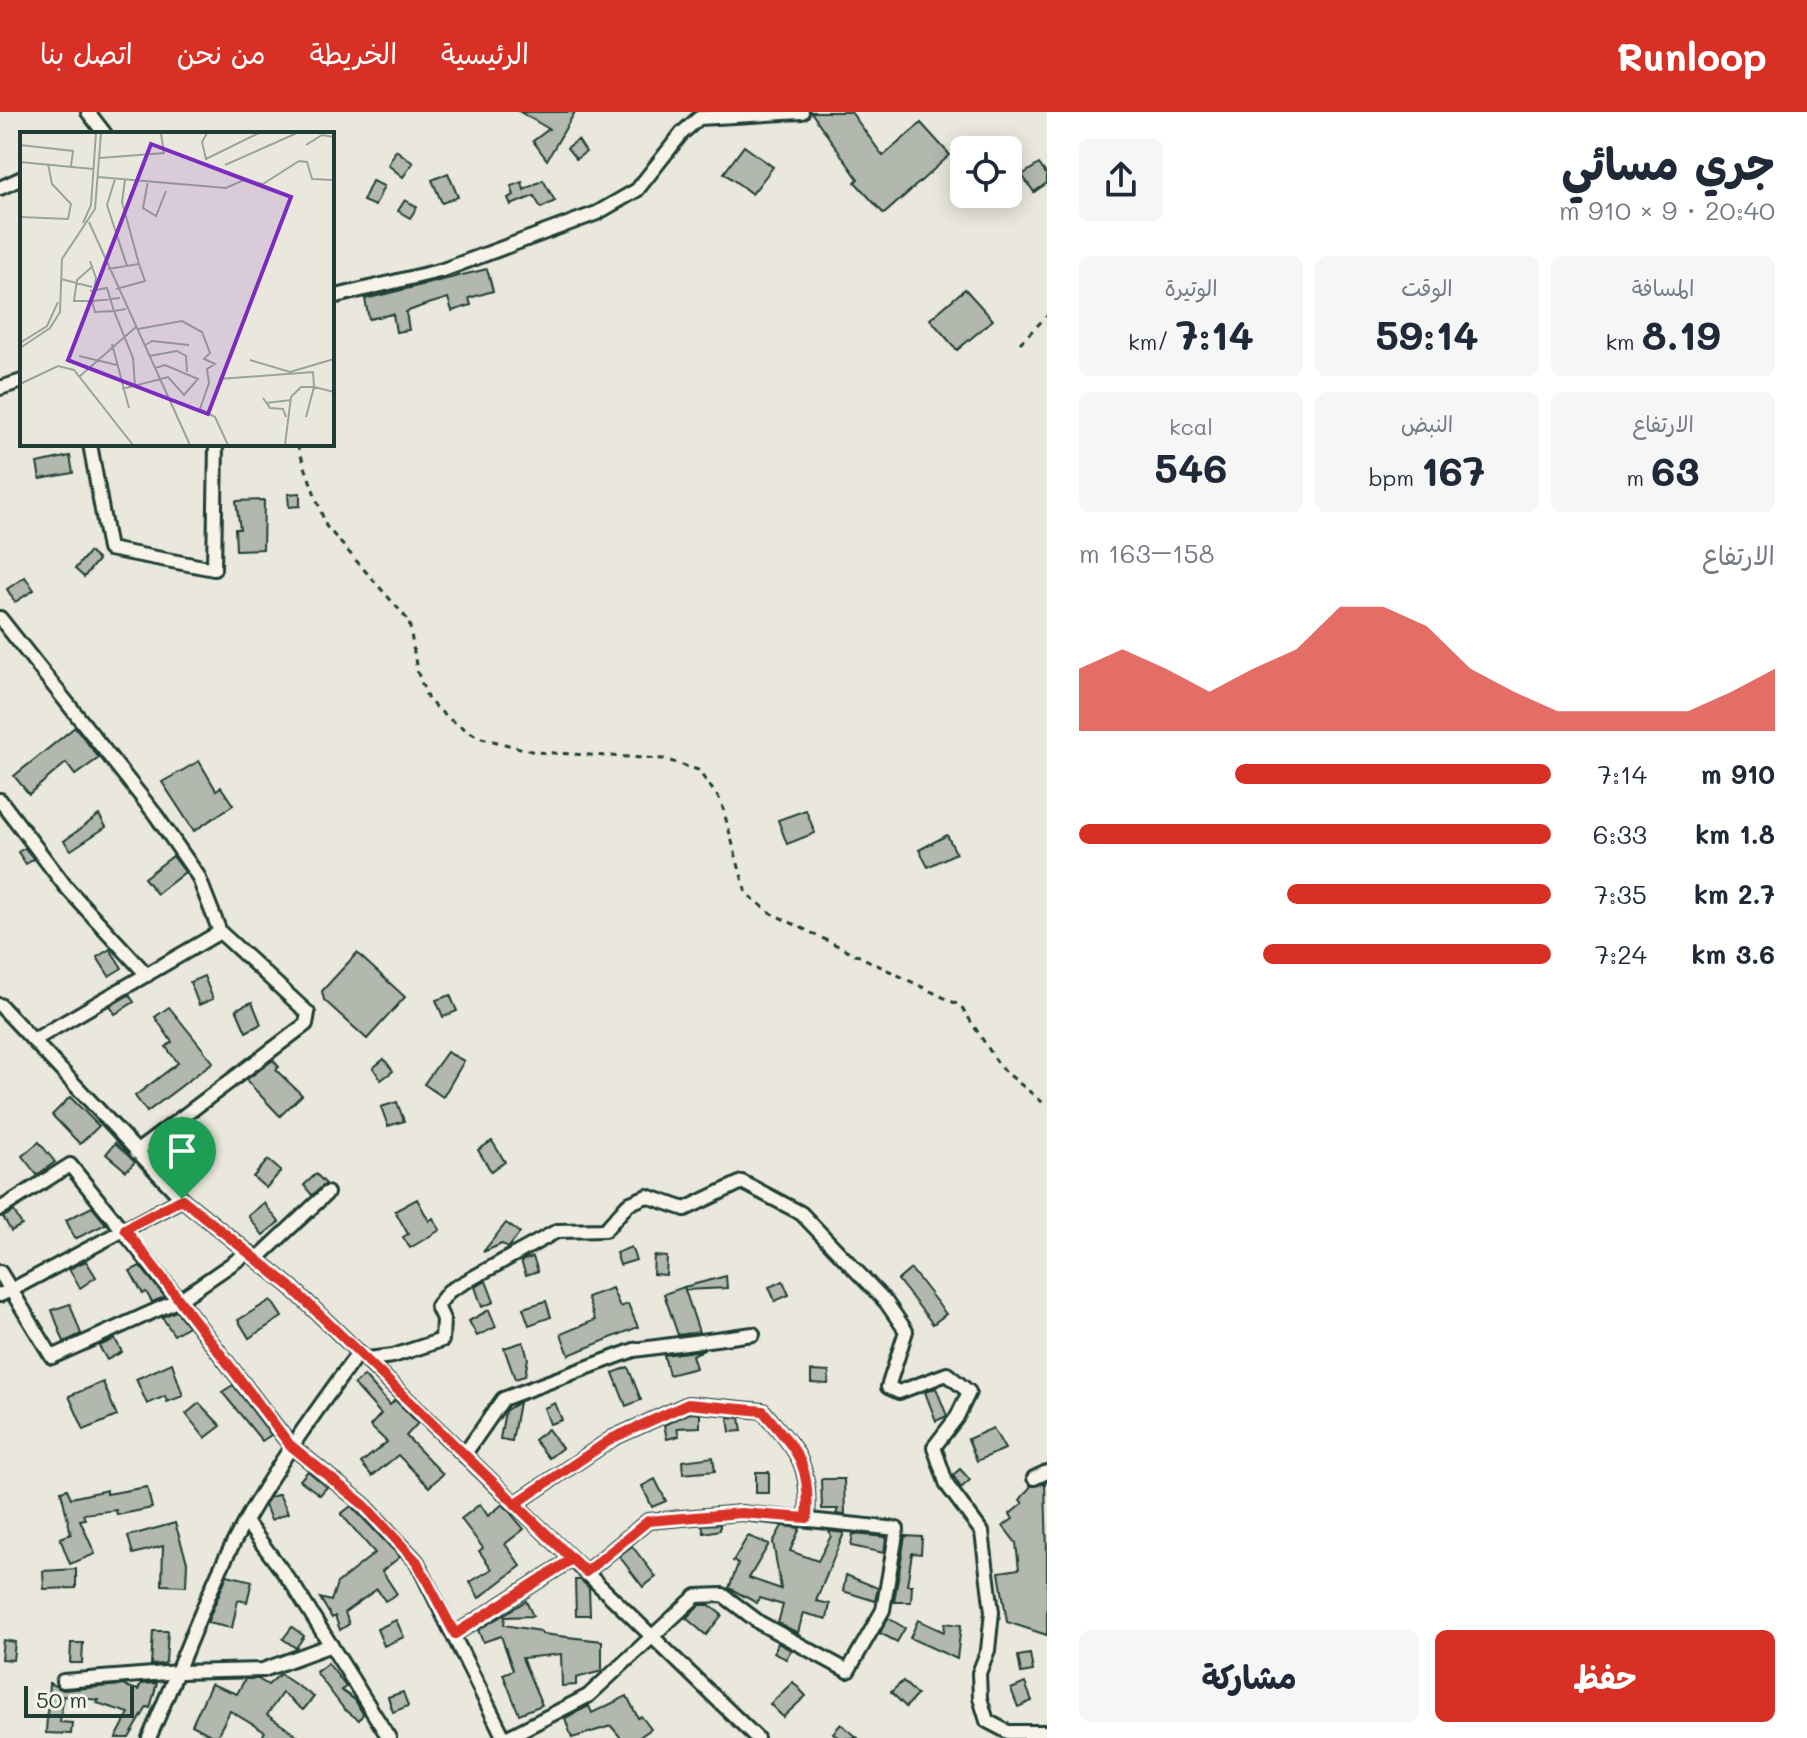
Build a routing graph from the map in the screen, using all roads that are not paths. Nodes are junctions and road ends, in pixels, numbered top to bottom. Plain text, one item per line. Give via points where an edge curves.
1 (88, 112) edge
2 (802, 112) edge
3 (103, 132) edge
4 (20, 179) edge
5 (0, 188) edge
6 (334, 297) edge
7 (20, 382) edge
8 (0, 388) edge
9 (90, 446) edge
10 (216, 446) edge
11 (0, 618) edge
12 (0, 800) edge
13 (220, 932) junction
14 (147, 975) junction
15 (0, 1005) edge
16 (34, 1040) junction
17 (136, 1152) junction
18 (327, 1193) dead end
19 (182, 1199) junction
20 (0, 1209) edge
21 (125, 1229) junction
22 (253, 1256) junction
23 (0, 1272) edge
24 (6, 1293) edge
25 (179, 1300) junction
26 (753, 1334) dead end
27 (363, 1356) junction
28 (290, 1445) junction
29 (464, 1455) junction
30 (1047, 1472) edge
31 (1034, 1478) dead end
32 (515, 1504) junction
33 (807, 1518) junction
34 (246, 1522) junction
35 (572, 1559) junction
36 (586, 1572) junction
37 (455, 1634) junction
38 (651, 1636) junction
39 (331, 1645) junction
40 (179, 1672) junction
41 (63, 1681) dead end
42 (1047, 1732) edge
43 (149, 1738) edge
44 (389, 1738) edge
45 (505, 1738) edge
46 (757, 1738) edge

1 - 3 street
2 - 6 street via 699,118 637,190 597,213 443,270
4 - 5 street
7 - 8 street
9 - 10 street via 109,549 214,569
11 - 13 street via 155,814 198,876
12 - 14 street via 66,887
13 - 14 street
13 - 17 street via 297,999 308,1013 306,1024
14 - 16 street
15 - 16 street
16 - 17 street
17 - 19 street
18 - 22 street
19 - 21 street
19 - 22 street
20 - 21 street via 70,1165
21 - 24 street
21 - 25 street
22 - 25 street
22 - 27 street
23 - 24 street
24 - 25 street via 52,1357
25 - 28 street
26 - 29 street via 634,1350 503,1399
27 - 28 street
27 - 29 street
27 - 42 street via 393,1356 442,1340 443,1319 437,1306 449,1291 557,1231 605,1230 628,1204 647,1196 685,1209 742,1182 801,1213 886,1302 906,1331 888,1387 899,1392 947,1374 969,1392 934,1447 947,1485 982,1532 992,1612 988,1650 979,1673 980,1698 987,1721 998,1727
28 - 34 street
28 - 37 street via 364,1505 417,1562
29 - 32 street
30 - 31 street
32 - 33 street via 613,1438 688,1404 763,1411 799,1454 809,1483
32 - 35 street
33 - 36 street via 741,1513 648,1521
33 - 38 street via 897,1529 883,1610 848,1671 760,1623 723,1595 696,1596
34 - 39 street
34 - 40 street
35 - 36 street
35 - 37 street
36 - 38 street
37 - 45 street
38 - 45 street via 588,1696
38 - 46 street
39 - 40 street via 277,1667
39 - 44 street
40 - 41 street
40 - 43 street

